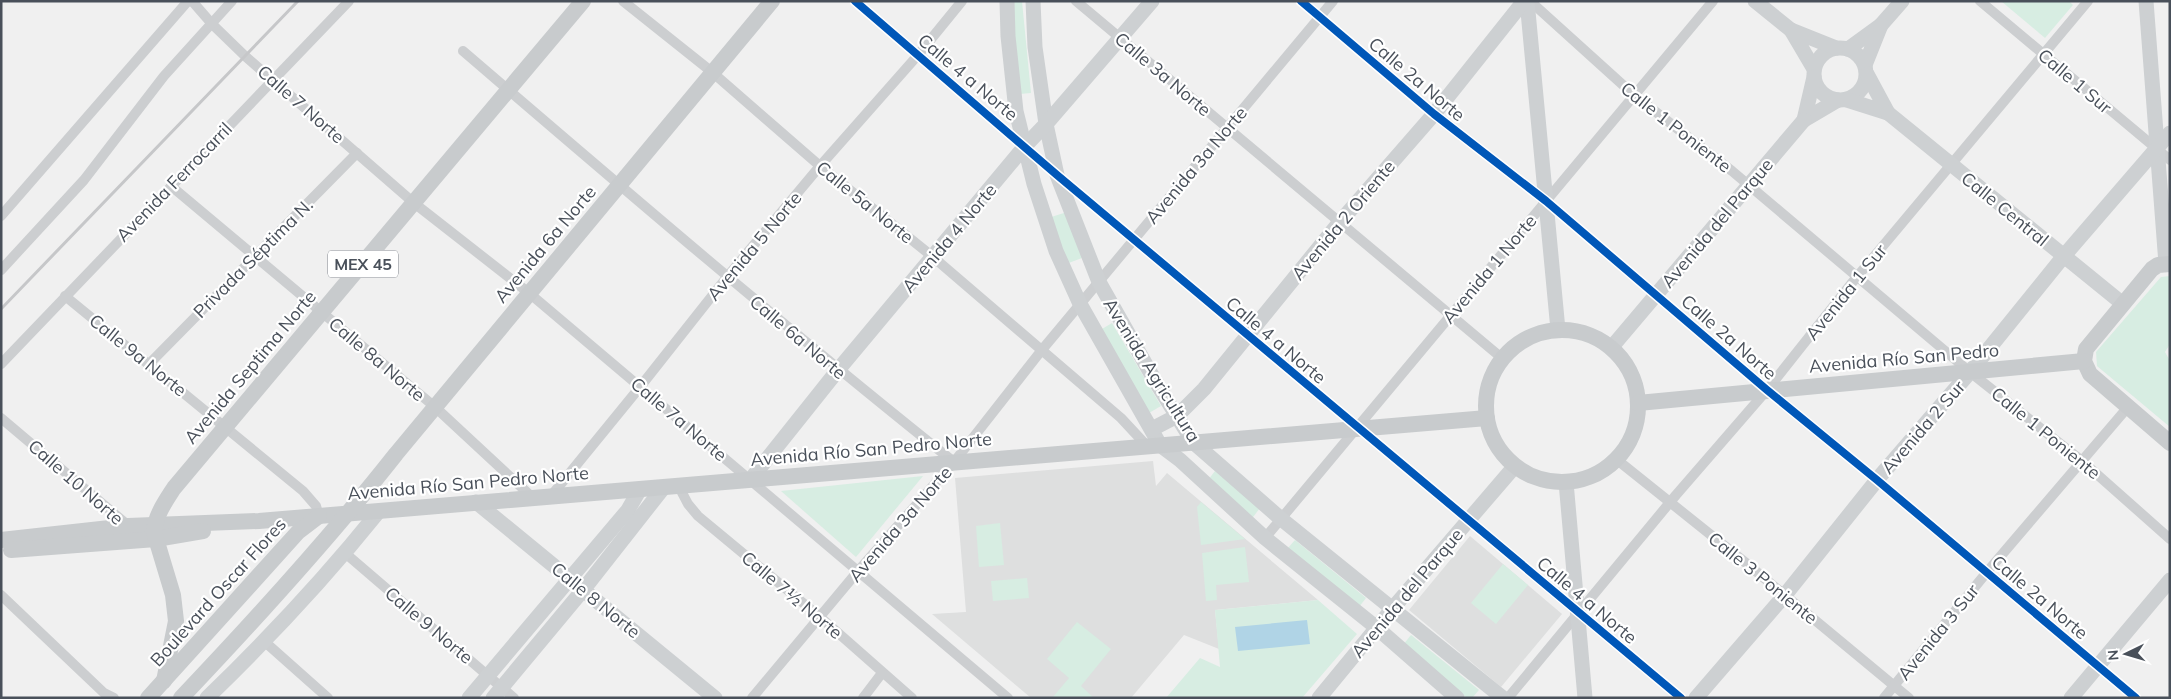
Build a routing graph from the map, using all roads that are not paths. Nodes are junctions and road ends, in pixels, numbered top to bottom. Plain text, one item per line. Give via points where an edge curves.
1 (188, 1) edge
2 (192, 1) edge
3 (232, 1) edge
4 (349, 1) edge
5 (583, 1) edge
6 (623, 1) edge
7 (772, 1) edge
8 (855, 1) edge
9 (962, 1) edge
10 (1007, 1) edge
11 (1033, 1) edge
12 (1076, 1) edge
13 (1152, 1) edge
14 (1301, 1) edge
15 (1333, 1) edge
16 (1527, 1) edge
17 (1713, 1) edge
18 (1755, 1) edge
19 (1902, 1) edge
20 (1980, 1) edge
21 (2088, 1) edge
22 (2146, 1) edge
23 (1320, 17) junction
24 (212, 24) junction
25 (1881, 25) junction
26 (1791, 30) junction
27 (1120, 39) junction
28 (1842, 48) junction
29 (463, 51) dead end
30 (2043, 54) junction
31 (918, 55) junction
32 (1866, 69) junction
33 (712, 72) junction
34 (1814, 73) junction
35 (272, 80) junction
36 (508, 90) junction
37 (1634, 95) junction
38 (1842, 100) junction
39 (1888, 113) junction
40 (1434, 114) junction
41 (1804, 120) junction
42 (1046, 124) junction
43 (1226, 129) junction
44 (2170, 133) edge
45 (1025, 146) junction
46 (2157, 149) junction
47 (356, 152) junction
48 (2170, 160) edge
49 (1951, 165) junction
50 (820, 166) junction
51 (1057, 175) junction
52 (620, 185) junction
53 (1749, 185) junction
54 (171, 186) junction
55 (1546, 201) junction
56 (414, 203) junction
57 (1, 216) edge
58 (1338, 223) junction
59 (1134, 240) junction
60 (254, 256) junction
61 (933, 257) junction
62 (2063, 257) junction
63 (2168, 264) edge
64 (1, 270) edge
65 (727, 278) junction
66 (1857, 278) junction
67 (1098, 282) junction
68 (529, 294) junction
69 (1656, 295) junction
70 (65, 296) junction
71 (1080, 304) junction
72 (2123, 304) junction
73 (322, 313) junction
74 (1450, 315) junction
75 (1558, 330) junction
76 (1248, 335) junction
77 (1611, 348) junction
78 (1041, 351) junction
79 (1503, 359) junction
80 (2084, 361) junction
81 (1, 364) edge
82 (149, 364) junction
83 (838, 370) junction
84 (1970, 372) junction
85 (640, 387) junction
86 (1767, 390) junction
87 (1638, 403) junction
88 (435, 407) junction
89 (2128, 407) junction
90 (1177, 416) junction
91 (1, 418) edge
92 (1487, 418) junction
93 (225, 428) junction
94 (1357, 428) junction
95 (1152, 429) junction
96 (1194, 442) junction
97 (2170, 443) edge
98 (1154, 445) junction
99 (1616, 459) junction
100 (2082, 461) junction
101 (954, 462) junction
102 (1515, 466) junction
103 (751, 479) junction
104 (1877, 480) junction
105 (1566, 482) junction
106 (671, 486) junction
107 (640, 489) junction
108 (551, 496) junction
109 (533, 498) junction
110 (476, 502) junction
111 (1670, 503) junction
112 (379, 511) junction
113 (350, 513) junction
114 (319, 516) junction
115 (1280, 518) junction
116 (1469, 520) junction
117 (128, 526) junction
118 (155, 532) junction
119 (1265, 538) junction
120 (2170, 539) edge
121 (1, 540) edge
122 (31, 543) junction
123 (1, 551) edge
124 (345, 553) junction
125 (858, 571) junction
126 (1987, 572) junction
127 (570, 579) junction
128 (2170, 580) edge
129 (583, 590) junction
130 (1, 595) edge
131 (1785, 595) junction
132 (1393, 608) junction
133 (1578, 612) junction
134 (820, 617) junction
135 (1377, 628) junction
136 (265, 642) junction
137 (2098, 666) junction
138 (882, 673) junction
139 (488, 676) junction
140 (164, 681) junction
141 (1894, 685) junction
142 (503, 694) edge
143 (114, 698) edge
144 (148, 698) edge
145 (181, 698) edge
146 (207, 698) edge
147 (328, 698) edge
148 (469, 698) edge
149 (715, 698) edge
150 (752, 698) edge
151 (862, 698) edge
152 (912, 698) edge
153 (1008, 698) edge
154 (1319, 698) edge
155 (1457, 698) edge
156 (1503, 698) edge
157 (1508, 698) edge
158 (1585, 698) edge
159 (1681, 698) edge
160 (1696, 698) edge
161 (1884, 698) edge
162 (1909, 698) edge
163 (2071, 698) edge
164 (2136, 698) edge

1 - 57 street
2 - 24 street, Calle 7 Norte
3 - 24 street
4 - 35 street, Avenida Ferrocarril
5 - 36 main road, Avenida Septima Norte / MEX 45
6 - 33 street, Calle 5a Norte
7 - 33 main road, Avenida 6a Norte
8 - 31 street, Calle 4 a Norte
9 - 31 street, Avenida 5 Norte
10 - 45 main road, Avenida Agricultura via 1011,76
11 - 42 main road, Avenida Agricultura via 1035,47
12 - 27 street, Calle 3a Norte
13 - 27 main road, Avenida 4 Norte
14 - 23 street, Calle 2a Norte
15 - 23 street, Avenida 3a Norte
16 - 37 street, Calle 1 Poniente
16 - 40 main road, Avenida 2 Oriente
16 - 55 main road
17 - 37 street, Avenida 1 Norte
18 - 26 main road
19 - 25 main road
20 - 30 street, Calle 1 Sur
21 - 30 street, Avenida 1 Sur
22 - 46 main road
23 - 40 street, Calle 2a Norte
23 - 43 street, Avenida 3a Norte
24 - 35 street, Calle 7 Norte
24 - 64 street via 164,76 84,180
25 - 28 main road
25 - 32 main road
26 - 28 main road
26 - 34 main road
27 - 42 main road, Avenida 4 Norte
27 - 43 street, Calle 3a Norte
28 - 32 main road via 1856,52
28 - 34 main road via 1822,55
29 - 36 street, Calle 6a Norte
30 - 46 street, Calle 1 Sur
30 - 49 street, Avenida 1 Sur
31 - 45 street, Calle 4 a Norte
31 - 50 street, Avenida 5 Norte
32 - 38 main road via 1861,90
32 - 39 main road
33 - 50 street, Calle 5a Norte
33 - 52 main road, Avenida 6a Norte
34 - 38 main road via 1816,84 1825,95
34 - 41 main road
35 - 47 street, Calle 7 Norte
35 - 54 street, Avenida Ferrocarril
36 - 52 street, Calle 6a Norte
36 - 56 main road, Avenida Septima Norte / MEX 45
37 - 53 street, Calle 1 Poniente
37 - 55 street, Avenida 1 Norte
38 - 39 main road
38 - 41 main road
39 - 49 main road, Calle Central
40 - 55 street, Calle 2a Norte
40 - 58 main road, Avenida 2 Oriente
41 - 53 main road, Avenida del Parque
42 - 45 main road, Avenida 4 Norte
42 - 51 main road, Avenida Agricultura
43 - 58 street, Calle 3a Norte
43 - 59 street, Avenida 3a Norte
44 - 46 main road, Avenida 2 Sur
45 - 51 street, Calle 4 a Norte
45 - 61 main road, Avenida 4 Norte
45 - 71 main road, Avenida Agricultura via 1056,251
46 - 48 street, Calle 1 Sur
46 - 62 main road, Avenida 2 Sur
46 - 63 main road
47 - 56 street, Calle 7 Norte
47 - 60 street, Privada Séptima N.
49 - 62 main road, Calle Central
49 - 66 street, Avenida 1 Sur
50 - 61 street, Calle 5a Norte
50 - 65 street, Avenida 5 Norte
51 - 59 street, Calle 4 a Norte
51 - 67 main road, Avenida Agricultura
52 - 65 street, Calle 6a Norte
52 - 68 main road, Avenida 6a Norte
53 - 66 street, Calle 1 Poniente
53 - 69 main road, Avenida del Parque
54 - 60 street, Calle 8a Norte
54 - 70 street, Avenida Ferrocarril
55 - 69 street, Calle 2a Norte
55 - 74 street, Avenida 1 Norte
55 - 75 main road
56 - 68 street, Calle 7a Norte
56 - 73 main road, Avenida Septima Norte / MEX 45
58 - 74 street, Calle 3a Norte
58 - 76 main road, Avenida 2 Oriente
59 - 67 street, Avenida 3a Norte
59 - 76 street, Calle 4 a Norte
60 - 73 street, Calle 8a Norte
60 - 82 street, Privada Séptima N.
61 - 78 street, Calle 5a Norte
61 - 83 main road, Avenida 4 Norte
62 - 72 main road, Calle Central
62 - 84 main road, Avenida 2 Sur
63 - 72 main road via 2152,268
65 - 83 street, Calle 6a Norte
65 - 85 street, Avenida 5 Norte
66 - 84 street, Calle 1 Poniente
66 - 86 street, Avenida 1 Sur
67 - 71 street, Avenida 3a Norte
67 - 90 main road, Avenida Agricultura
68 - 85 street, Calle 7a Norte
68 - 88 main road, Avenida 6a Norte
69 - 77 main road, Avenida del Parque
69 - 86 street, Calle 2a Norte
70 - 81 street, Avenida Ferrocarril
70 - 82 street, Calle 9a Norte
71 - 78 street, Avenida 3a Norte
71 - 95 main road, Avenida Agricultura
72 - 80 main road via 2086,349
73 - 88 street, Calle 8a Norte
73 - 93 main road, Avenida Septima Norte / MEX 45
74 - 79 street, Calle 3a Norte
74 - 94 street, Avenida 1 Norte
75 - 77 main road via 1595,338
75 - 79 main road via 1537,334 1518,344
76 - 90 main road, Avenida 2 Oriente via 1204,389
76 - 94 street, Calle 4 a Norte
77 - 87 main road via 1628,370
78 - 98 street, Calle 5a Norte
78 - 101 street, Avenida 3a Norte
79 - 92 main road via 1490,384
80 - 84 main road, Avenida Río San Pedro
80 - 89 main road via 2090,374
82 - 93 street, Calle 9a Norte
83 - 101 street, Calle 6a Norte
83 - 103 main road, Avenida 4 Norte
84 - 86 main road, Avenida Río San Pedro
84 - 100 street, Calle 1 Poniente
84 - 104 main road, Avenida 2 Sur
85 - 103 street, Calle 7a Norte
85 - 108 street, Avenida 5 Norte
86 - 87 main road, Avenida Río San Pedro
86 - 104 street, Calle 2a Norte
86 - 111 street, Avenida 1 Sur
87 - 99 main road via 1633,433
88 - 109 street, Calle 8a Norte
88 - 113 main road, Avenida 6a Norte
89 - 97 main road
89 - 100 street, Avenida 3 Sur
90 - 95 main road, Avenida 2 Oriente
90 - 96 main road, Avenida Agricultura
91 - 117 street, Calle 10 Norte
92 - 94 main road, Avenida Río San Pedro Norte
92 - 102 main road via 1492,437
93 - 114 street, Calle 9a Norte via 303,491 316,506
93 - 118 main road, Avenida Septima Norte / MEX 45 via 174,488 165,502
94 - 96 main road, Avenida Río San Pedro Norte
94 - 115 street, Avenida 1 Norte
94 - 116 street, Calle 4 a Norte
95 - 98 main road, Avenida Agricultura
96 - 98 main road, Avenida Río San Pedro Norte
96 - 115 main road, Avenida Agricultura
98 - 101 main road, Avenida Río San Pedro Norte
98 - 119 main road, Avenida Agricultura via 1180,460
99 - 105 main road via 1602,471
99 - 111 street, Calle 3 Poniente
100 - 120 street, Calle 1 Poniente
100 - 126 street, Avenida 3 Sur
101 - 103 main road, Avenida Río San Pedro Norte
101 - 125 street, Avenida 3a Norte
102 - 105 main road via 1539,478
102 - 116 main road, Avenida del Parque
103 - 106 main road, Avenida Río San Pedro Norte
103 - 125 street, Calle 7a Norte
104 - 126 street, Calle 2a Norte
104 - 131 main road, Avenida 2 Sur
105 - 133 main road
106 - 107 main road, Avenida Río San Pedro Norte
106 - 129 main road
106 - 134 street, Calle 7½ Norte via 698,516
107 - 108 main road, Avenida Río San Pedro Norte
107 - 127 main road via 628,510
108 - 109 main road, Avenida Río San Pedro Norte
109 - 110 main road, Avenida Río San Pedro Norte
110 - 112 main road, Avenida Río San Pedro Norte
110 - 127 main road, Calle 8 Norte
111 - 131 street, Calle 3 Poniente
111 - 133 street, Avenida 1 Sur
112 - 113 main road, Avenida Río San Pedro Norte
112 - 124 main road
113 - 114 main road, Avenida Río San Pedro Norte
113 - 145 main road
114 - 118 main road, Avenida Río San Pedro Norte
114 - 140 main road, Boulevard Oscar Flores via 298,532
115 - 119 street, Avenida 1 Norte
115 - 132 main road, Avenida Agricultura
116 - 132 main road, Avenida del Parque
116 - 133 street, Calle 4 a Norte
117 - 118 main road, Avenida Río San Pedro Norte
117 - 122 main road, Avenida Río San Pedro Norte
118 - 122 main road, Avenida Río San Pedro Norte
118 - 140 main road via 173,595 176,621
119 - 135 main road, Avenida Agricultura
121 - 122 main road
122 - 123 main road
124 - 136 main road
124 - 139 street, Calle 9 Norte
125 - 134 street, Avenida 3a Norte
125 - 153 street, Calle 7a Norte
126 - 137 street, Calle 2a Norte
126 - 141 street, Avenida 3 Sur
127 - 129 main road, Calle 8 Norte
127 - 139 main road
128 - 137 main road
129 - 142 main road
129 - 149 main road, Calle 8 Norte
130 - 143 street via 104,693
131 - 141 street, Calle 3 Poniente
131 - 160 main road, Avenida 2 Sur
132 - 135 main road, Avenida del Parque
132 - 156 main road, Avenida Agricultura
133 - 157 street, Avenida 1 Sur
133 - 158 main road
133 - 159 street, Calle 4 a Norte
134 - 138 street, Calle 7½ Norte
134 - 150 street, Avenida 3a Norte
135 - 154 main road, Avenida del Parque
135 - 155 main road, Avenida Agricultura
136 - 146 main road
136 - 147 street
137 - 163 main road
137 - 164 street, Calle 2a Norte
138 - 151 street
138 - 152 street, Calle 7½ Norte
139 - 142 street, Calle 9 Norte
139 - 148 main road
140 - 144 main road, Boulevard Oscar Flores
141 - 161 street, Avenida 3 Sur
141 - 162 street, Calle 3 Poniente

